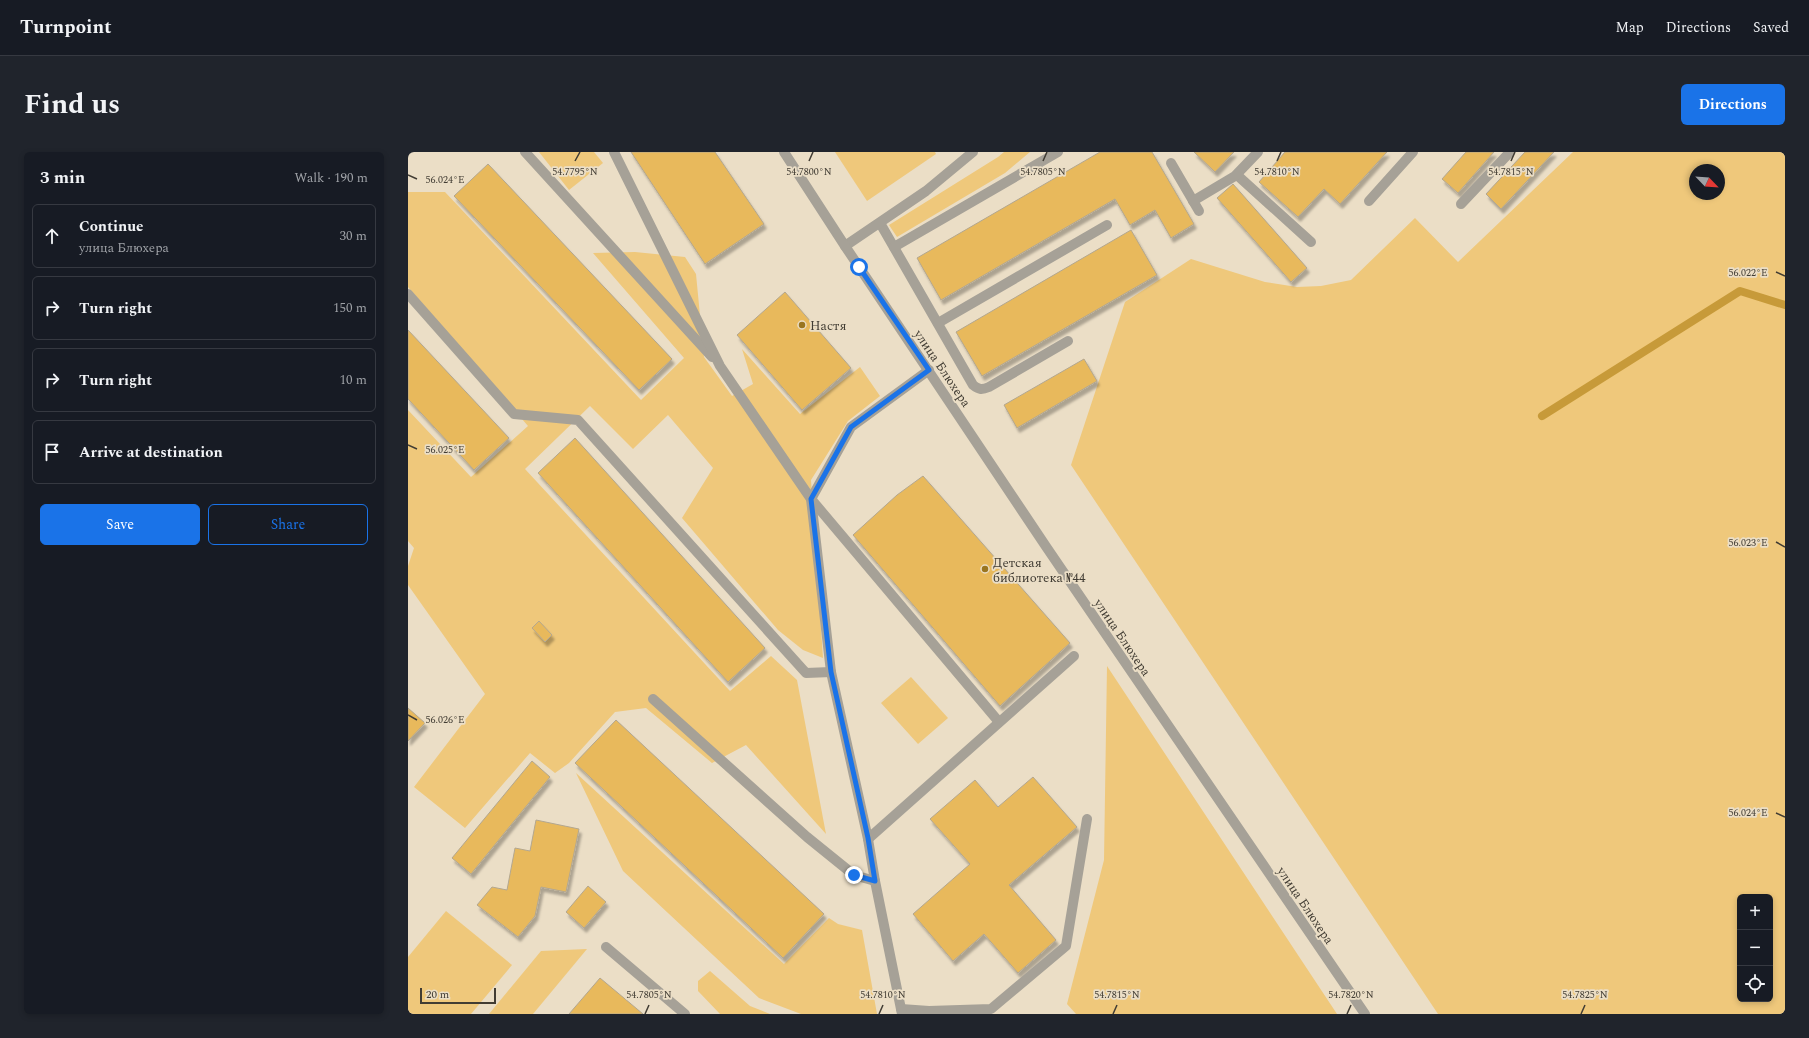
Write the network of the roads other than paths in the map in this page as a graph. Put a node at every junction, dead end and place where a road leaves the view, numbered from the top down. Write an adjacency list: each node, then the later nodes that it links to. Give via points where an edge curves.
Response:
1 (525, 152): 23 (street)
2 (614, 152): 23 (street)
3 (784, 152): 18 (street, улица Блюхера)
4 (973, 152): 15 (street, via 926,191)
5 (1058, 152): 19 (street)
6 (1258, 152): 10 (street)
7 (1413, 152): 12 (street)
8 (1510, 152): 13 (street)
9 (1171, 163): 11 (street)
10 (1237, 175): 11 (street); 17 (street)
11 (1193, 201): 14 (street)
12 (1369, 201)
13 (1461, 204)
14 (1199, 211)
15 (880, 223): 18 (street); 19 (street)
16 (1107, 225): 21 (street)
17 (1311, 242)
18 (845, 246): 24 (street, улица Блюхера)
19 (894, 248): 21 (street)
20 (408, 294): 27 (street, via 514,414 578,420 806,673)
21 (938, 323): 22 (street, via 973,385 982,390)
22 (1068, 341)
23 (720, 366): 25 (street)
24 (929, 370): 25 (street, via 851,427); 36 (street, улица Блюхера)
25 (811, 499): 27 (street); 29 (street)
26 (1074, 656): 29 (street)
27 (831, 672): 31 (street)
28 (653, 699): 32 (street, via 854,875)
29 (999, 722): 31 (street)
30 (1087, 819): 34 (street, via 1066,946 991,1009)
31 (868, 838): 32 (street)
32 (875, 881): 34 (street)
33 (606, 947): 35 (street)
34 (901, 1012)
35 (685, 1014)
36 (1365, 1014)

